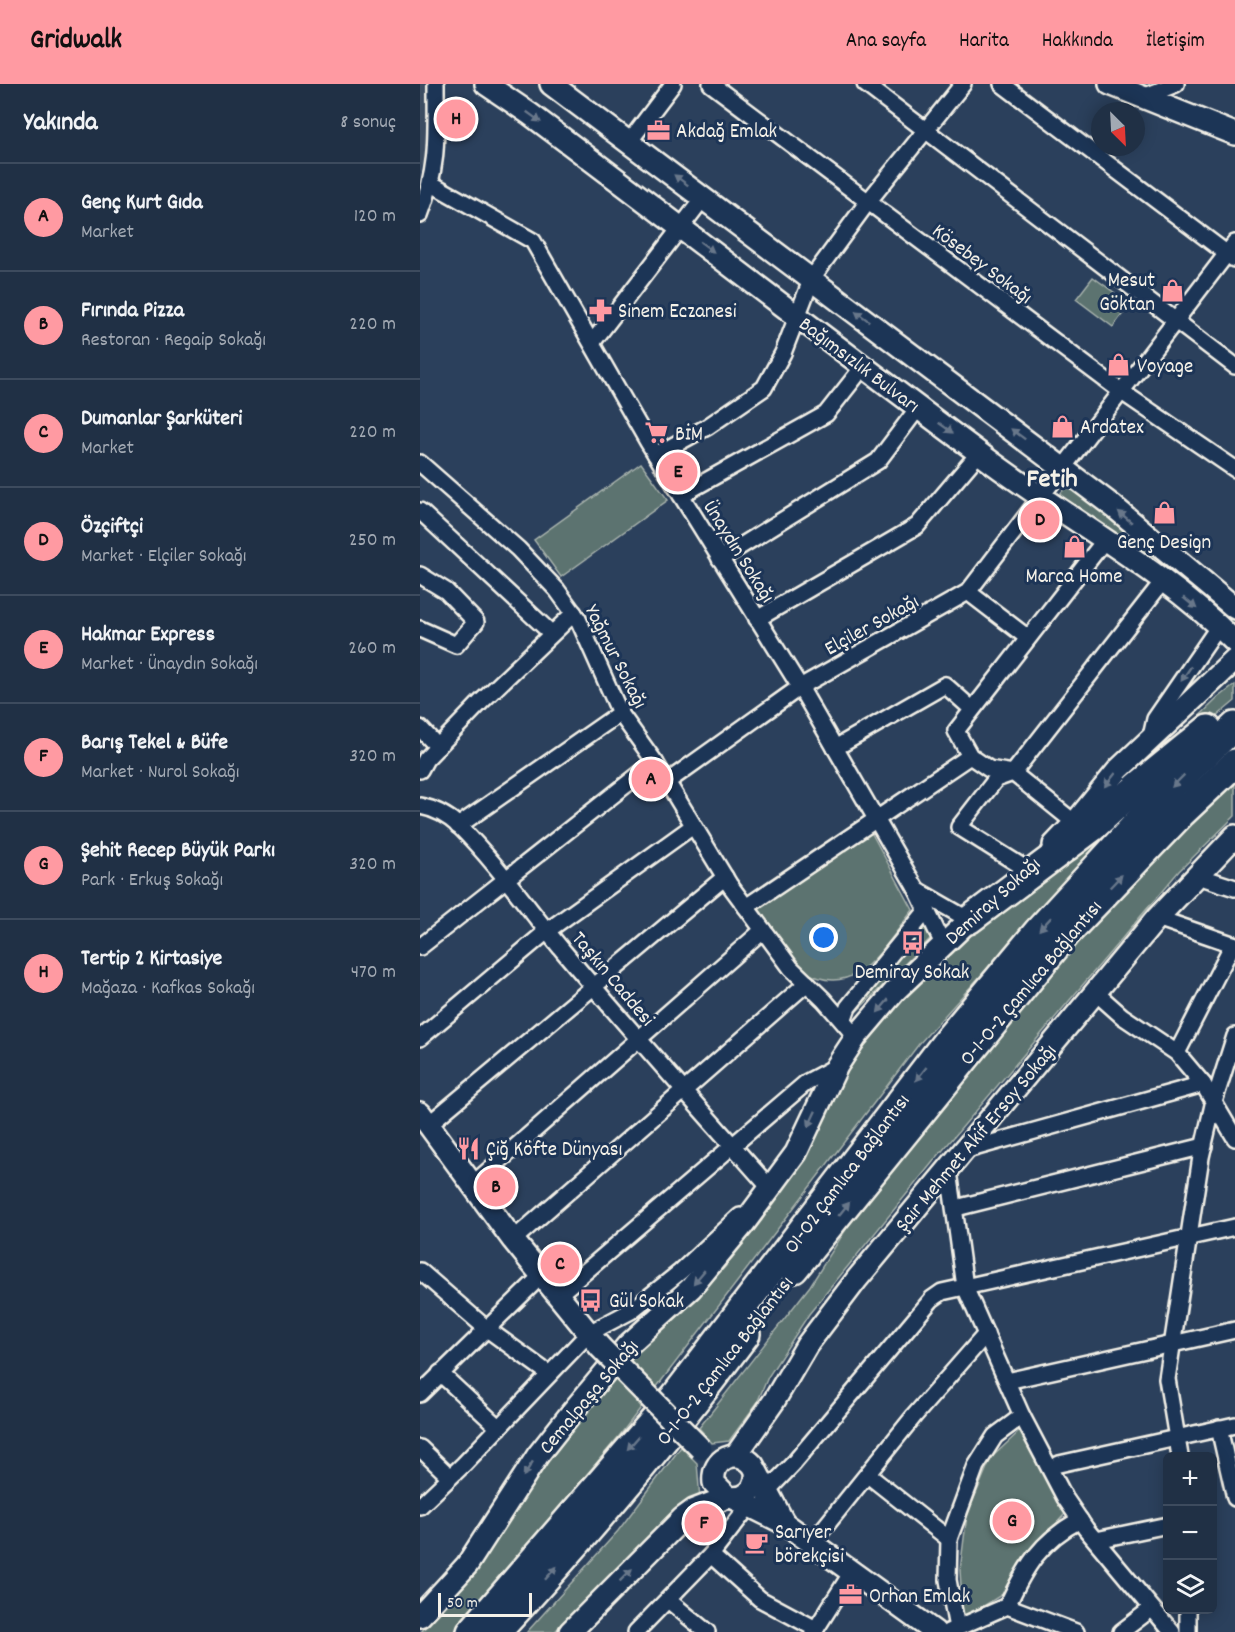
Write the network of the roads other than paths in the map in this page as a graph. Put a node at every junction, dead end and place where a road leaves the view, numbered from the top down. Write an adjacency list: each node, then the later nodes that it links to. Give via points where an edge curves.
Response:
1 (436, 84): 15 (street)
2 (486, 84): 19 (street, Bağımsızlık Bulvarı, one-way to 19)
3 (551, 84): 14 (street, Bağımsızlık Bulvarı)
4 (673, 84): 14 (street)
5 (711, 84): 17 (street, Kösebey Sokağı)
6 (865, 84): 12 (street)
7 (963, 84): 12 (street)
8 (1002, 84): 20 (street)
9 (1110, 84): 11 (street)
10 (1176, 84): 11 (street)
11 (1143, 97): 13 (street)
12 (927, 130): 17 (street); 23 (street)
13 (1235, 134)
14 (629, 142): 16 (street, Bağımsızlık Bulvarı, one-way to 14)
15 (432, 184): 18 (street); 24 (street, Ünaydın Sokağı, via 533,241)
16 (704, 198): 19 (street); 21 (street, Bağımsızlık Bulvarı)
17 (867, 203): 21 (street); 27 (street, Kösebey Sokağı)
18 (420, 215)
19 (681, 228): 22 (street, Bağımsızlık Bulvarı, one-way to 22); 24 (street)
20 (1232, 252): 23 (street, Elçiler Sokağı)
21 (812, 278): 22 (street); 32 (street, Bağımsızlık Bulvarı, one-way to 21)
22 (797, 317): 26 (street, Bağımsızlık Bulvarı); 30 (street, via 764,388 707,427)
23 (1176, 323): 25 (street); 27 (street, Elçiler Sokağı)
24 (592, 343): 30 (street, Ünaydın Sokağı)
25 (1235, 366)
26 (863, 367): 28 (street, Bağımsızlık Bulvarı); 34 (street, via 826,414)
27 (1122, 392): 32 (street, Elçiler Sokağı); 33 (street, Kösebey Sokağı)
28 (918, 408): 29 (street, Bağımsızlık Bulvarı, one-way to 29); 38 (street, via 878,461)
29 (979, 453): 35 (street, Bağımsızlık Bulvarı); 44 (street, via 917,526)
30 (656, 455): 34 (street, Ünaydın Sokağı)
31 (420, 463): 43 (street, Yağmur Sokağı, via 518,549)
32 (1064, 469): 35 (street, Elçiler Sokağı); 42 (street, Bağımsızlık Bulvarı, one-way to 32)
33 (1235, 469)
34 (681, 495): 38 (street, Ünaydın Sokağı)
35 (1039, 497): 37 (street, Bağımsızlık Bulvarı); 41 (street, Elçiler Sokağı)
36 (420, 511): 47 (street)
37 (1104, 541): 40 (street, Bağımsızlık Bulvarı); 48 (street)
38 (720, 559): 44 (street, Ünaydın Sokağı)
39 (420, 575): 46 (street, via 446,591 476,622 456,645)
40 (1163, 581): 45 (street, Bağımsızlık Bulvarı, one-way to 45); 64 (street)
41 (969, 592): 48 (street); 51 (street, Elçiler Sokağı)
42 (1235, 608)
43 (574, 614): 47 (street); 54 (street, Yağmur Sokağı)
44 (757, 619): 51 (street, Ünaydın Sokağı)
45 (1219, 626): 49 (street, Bağımsızlık Bulvarı); 57 (street, one-way to 57, via 1155,719)
46 (420, 629)
47 (550, 633): 58 (street)
48 (1028, 638): 53 (street)
49 (1235, 642)
50 (1235, 660): 57 (street, Demiray Sokağı)
51 (800, 687): 59 (street, Ünaydın Sokağı); 65 (street, Elçiler Sokağı)
52 (1235, 708): 81 (highway, via 1092,828)
53 (972, 709): 59 (street, via 945,685); 60 (street, via 956,731)
54 (620, 713): 61 (street, Yağmur Sokağı); 69 (street)
55 (1235, 726): 156 (highway, O1-O2 Çamlıca Bağlantısı, one-way to 156, via 1162,796 1038,931 942,1047 675,1396)
56 (420, 728): 58 (street)
57 (1150, 737): 68 (street, Demiray Sokağı, one-way to 68)
58 (438, 747): 63 (street)
59 (835, 748): 67 (street, Ünaydın Sokağı)
60 (970, 756): 64 (street, via 989,769); 67 (street)
61 (655, 762): 65 (street, Yağmur Sokağı); 75 (street)
62 (1235, 763): 157 (highway, O-1-O-2 Çamlıca Bağlantısı, one-way to 62, via 693,1405 794,1269 1067,933)
63 (420, 770)
64 (1013, 773): 68 (street); 72 (street, via 996,779 959,827)
65 (667, 782): 70 (street, Yağmur Sokağı)
66 (420, 806): 69 (street, Taşkın Caddesi, via 439,810)
67 (876, 821): 77 (street, Ünaydın Sokağı); 78 (street)
68 (1075, 823): 72 (street, Demiray Sokağı)
69 (458, 826): 75 (street, Taşkın Caddesi)
70 (693, 826): 74 (street, Yağmur Sokağı); 83 (street)
71 (1235, 836): 73 (street, Şair Mehmet Akif Ersoy Sokağı)
72 (1026, 869): 81 (street, Demiray Sokağı)
73 (1195, 875): 76 (street); 80 (street, Şair Mehmet Akif Ersoy Sokağı)
74 (724, 877): 78 (street, Yağmur Sokağı); 88 (street)
75 (507, 879): 83 (street, Taşkın Caddesi); 86 (street)
76 (1235, 888)
77 (917, 890): 79 (street, Ünaydın Sokağı); 81 (street, Ünaydın Sokağı)
78 (746, 907): 82 (street, Yağmur Sokağı)
79 (927, 910): 84 (street, Ünaydın Sokağı); 90 (street, via 848,1007)
80 (1157, 918): 85 (street); 89 (street, Şair Mehmet Akif Ersoy Sokağı)
81 (969, 920): 84 (street, Demiray Sokağı)
82 (763, 930): 87 (street, Yağmur Sokağı); 93 (street)
83 (547, 931): 88 (street, Taşkın Caddesi); 92 (street)
84 (943, 944): 90 (street, Demiray Sokağı, one-way to 90)
85 (1234, 944): 94 (street)
86 (420, 947)
87 (807, 983): 90 (street, Yağmur Sokağı); 97 (street)
88 (593, 987): 93 (street, Taşkın Caddesi); 99 (street)
89 (1095, 992): 94 (street, via 1122,1016); 103 (street, Şair Mehmet Akif Ersoy Sokağı)
90 (850, 1029): 95 (street, Demiray Sokağı)
91 (1235, 1036): 98 (street)
92 (420, 1038)
93 (637, 1039): 97 (street, Taşkın Caddesi); 105 (street)
94 (1177, 1053): 96 (street)
95 (837, 1066): 101 (street, via 807,1082); 106 (street, Cemalpaşa Sokağı, one-way to 106, via 796,1153)
96 (1203, 1084): 98 (street); 103 (street)
97 (683, 1090): 101 (street, Taşkın Caddesi); 110 (street)
98 (1213, 1105): 100 (street); 102 (street)
99 (424, 1118): 105 (street)
100 (1235, 1138)
101 (731, 1144): 106 (street, Taşkın Caddesi); 114 (street)
102 (1204, 1146): 107 (street); 109 (street)
103 (963, 1151): 104 (street, Şair Mehmet Akif Ersoy Sokağı)
104 (949, 1171): 107 (street); 132 (street, Şair Mehmet Akif Ersoy Sokağı, via 856,1279 807,1346)
105 (472, 1185): 110 (street)
106 (770, 1188): 118 (street, Cemalpaşa Sokağı, via 680,1272); 153 (street, Cemalpaşa Sokağı, one-way to 153, via 690,1288 627,1346 572,1412 538,1455 467,1565)
107 (956, 1208): 113 (street)
108 (1235, 1227): 109 (street)
109 (1187, 1239): 113 (street); 119 (street)
110 (513, 1240): 112 (street)
111 (420, 1271): 115 (street)
112 (542, 1275): 114 (street); 115 (street)
113 (965, 1287): 117 (street); 137 (street, via 942,1292 932,1299)
114 (558, 1295): 118 (street)
115 (487, 1329): 120 (street); 121 (street)
116 (1235, 1330): 119 (street)
117 (986, 1334): 122 (street); 134 (street)
118 (594, 1340): 121 (street, Cemalpaşa Sokağı); 130 (street, bridge)
119 (1172, 1344): 122 (street); 128 (street, via 1167,1379)
120 (440, 1373): 123 (street); 126 (street)
121 (548, 1373): 126 (street, Cemalpaşa Sokağı)
122 (1006, 1381): 124 (street)
123 (420, 1394)
124 (1022, 1416): 133 (street); 141 (street); 144 (street, via 995,1436 976,1466)
125 (1235, 1425): 127 (street)
126 (499, 1428): 136 (street, Cemalpaşa Sokağı)
127 (1219, 1428): 128 (street); 138 (street)
128 (1176, 1437): 131 (street); 133 (street)
129 (420, 1448): 136 (street)
130 (700, 1449): 132 (street); 135 (street)
131 (1179, 1452)
132 (744, 1462): 135 (street, via 718,1463); 137 (street); 139 (street, via 756,1484)
133 (1059, 1464): 141 (street)
134 (868, 1475): 144 (street); 146 (street)
135 (714, 1476): 139 (street, via 717,1489)
136 (450, 1478): 140 (street, Cemalpaşa Sokağı)
137 (767, 1491): 142 (street)
138 (1235, 1498)
139 (737, 1500): 142 (street); 147 (street); 158 (street, one-way to 139, via 683,1518 694,1510)
140 (420, 1506)
141 (1080, 1520): 145 (street); 150 (street, via 1059,1530 1027,1565)
142 (784, 1523): 146 (street)
143 (1163, 1526): 145 (street)
144 (949, 1539): 154 (street)
145 (1096, 1540): 151 (street)
146 (812, 1543): 148 (street)
147 (711, 1555): 149 (street); 155 (street, via 760,1599)
148 (852, 1572): 155 (street); 161 (street)
149 (668, 1600): 159 (street); 160 (street)
150 (1007, 1606): 154 (street); 162 (street)
151 (1151, 1609): 163 (street); 164 (street)
152 (1188, 1614): 165 (street)
153 (420, 1616)
154 (952, 1630)
155 (815, 1631)
156 (471, 1632)
157 (497, 1632)
158 (570, 1632)
159 (636, 1632)
160 (706, 1632)
161 (935, 1632)
162 (1076, 1632)
163 (1121, 1632)
164 (1172, 1632)
165 (1188, 1632)

